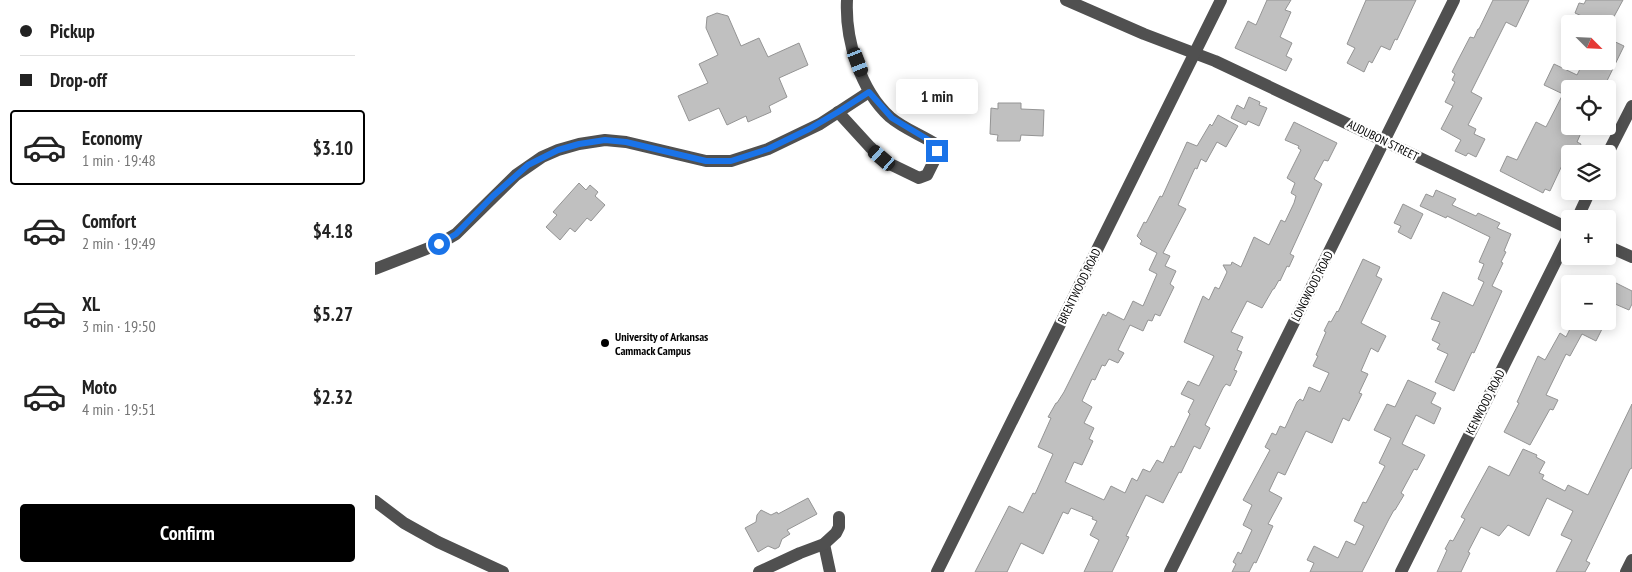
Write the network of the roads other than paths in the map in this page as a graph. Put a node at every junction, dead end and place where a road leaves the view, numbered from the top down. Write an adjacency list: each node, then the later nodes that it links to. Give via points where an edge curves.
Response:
1 (847, 0): 7 (street, via 847,30)
2 (1066, 0): 5 (street, AUDUBON STREET)
3 (1221, 0): 6 (street, BRENTWOOD ROAD)
4 (1454, 0): 10 (street, LONGWOOD ROAD)
5 (1088, 4): 6 (street, AUDUBON STREET)
6 (1195, 52): 10 (street, AUDUBON STREET); 24 (street, BRENTWOOD ROAD)
7 (869, 92): 9 (street); 9 (street, via 892,118 937,145 937,155 927,175 919,178 888,163)
8 (1632, 106): 11 (street)
9 (838, 112): 16 (street, via 768,149 731,161 706,161 605,140 558,150 516,175 456,234)
10 (1385, 141): 12 (street, AUDUBON STREET); 25 (street, LONGWOOD ROAD)
11 (1612, 145)
12 (1561, 227)
13 (1561, 249): 26 (street, KENWOOD ROAD)
14 (1616, 250): 15 (street)
15 (1632, 257)
16 (375, 269)
17 (375, 500): 21 (street, via 404,523)
18 (839, 517): 19 (street, via 836,533)
19 (824, 544): 22 (street); 23 (street)
20 (1632, 560): 27 (street)
21 (503, 572)
22 (759, 572)
23 (830, 572)
24 (937, 572)
25 (1169, 572)
26 (1401, 572)
27 (1626, 572)

